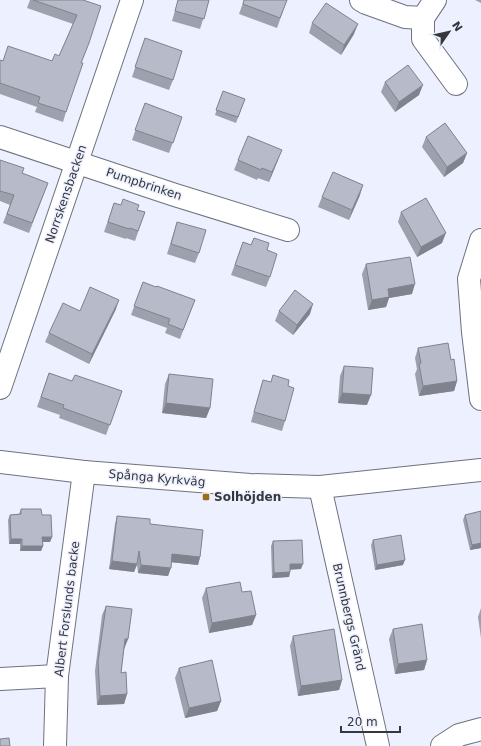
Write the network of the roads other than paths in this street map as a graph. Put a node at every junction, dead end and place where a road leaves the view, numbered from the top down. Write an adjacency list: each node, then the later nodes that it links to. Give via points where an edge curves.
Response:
1 (132, 0): 7 (street, Norrskensbacken)
2 (361, 0): 4 (street, via 405,17)
3 (435, 0): 4 (street)
4 (423, 18): 5 (street, via 424,39)
5 (456, 84)
6 (0, 137): 7 (street, Pumpbrinken)
7 (77, 163): 8 (street, Pumpbrinken); 10 (street, Norrskensbacken)
8 (288, 230)
9 (481, 240): 11 (street, via 469,280)
10 (0, 388)
11 (481, 399)
12 (0, 462): 14 (street, Spånga Kyrkväg)
13 (481, 470): 15 (street, Spånga Kyrkväg)
14 (84, 472): 15 (street, Spånga Kyrkväg, via 250,485); 16 (street, Albert Forslunds backe)
15 (320, 487): 20 (street, Brunnbergs Gränd)
16 (57, 676): 17 (street); 19 (street, Albert Forslunds backe)
17 (0, 679)
18 (481, 729): 21 (street, via 459,735)
19 (55, 746)
20 (378, 746)
21 (442, 746)

